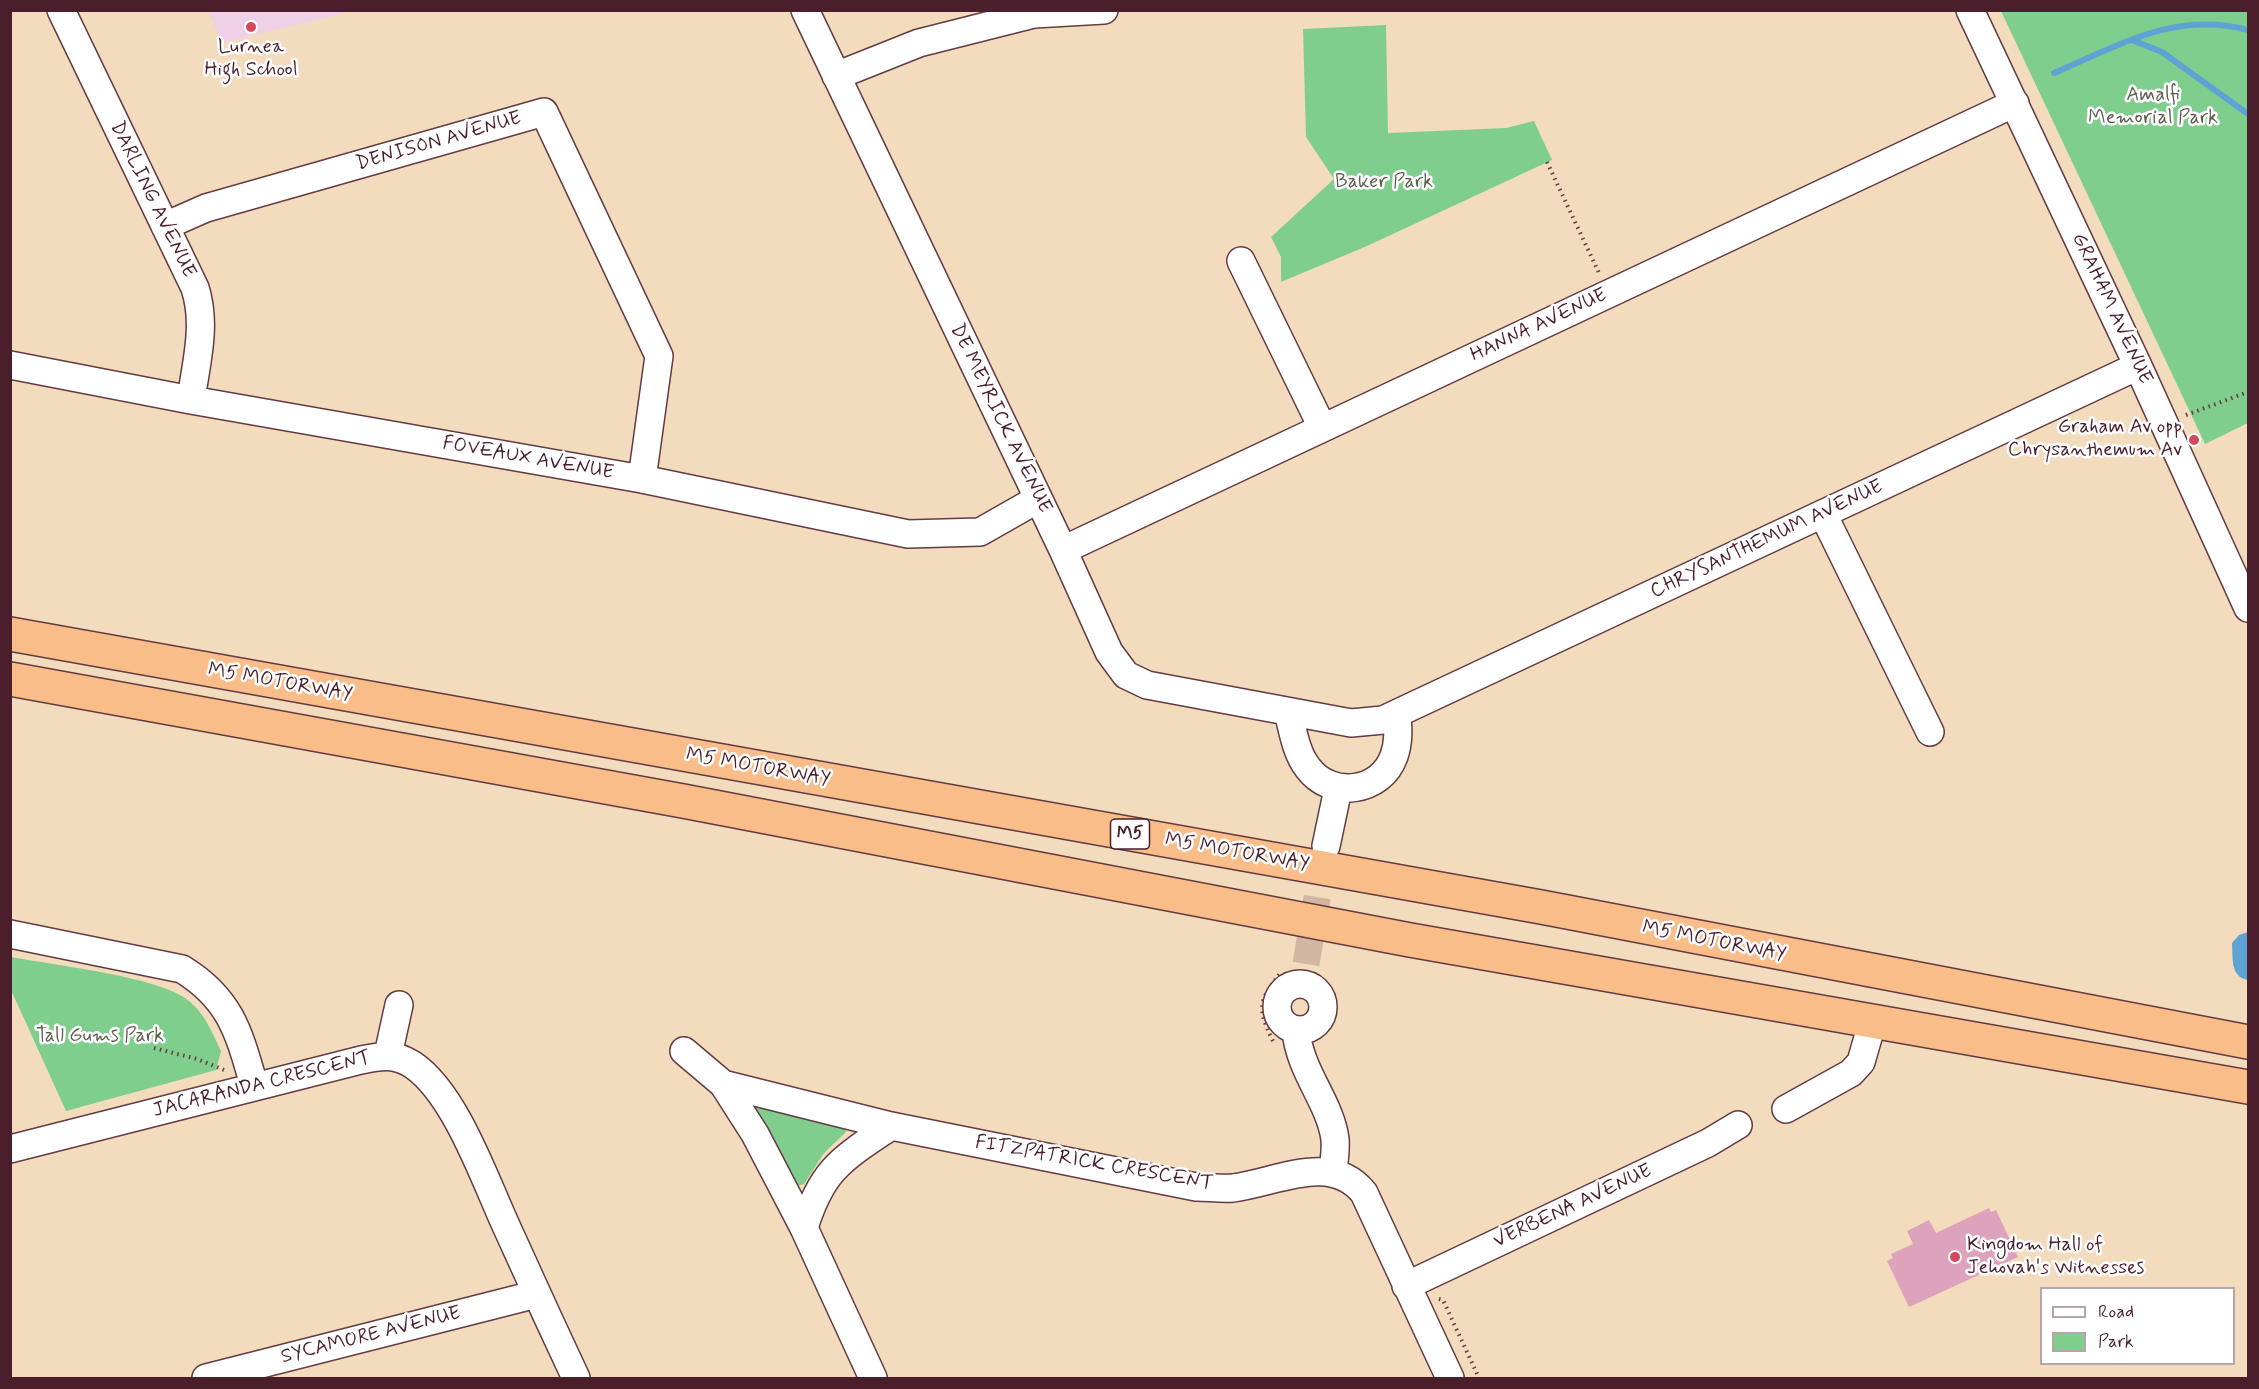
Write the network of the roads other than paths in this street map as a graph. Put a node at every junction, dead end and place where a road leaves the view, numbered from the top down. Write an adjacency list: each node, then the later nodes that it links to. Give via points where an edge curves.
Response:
1 (61, 10): 7 (street, DARLING AVENUE)
2 (805, 10): 5 (street, DE MEYRICK AVENUE)
3 (1104, 10): 5 (street, via 1034,14 919,44)
4 (1970, 10): 6 (street, GRAHAM AVENUE)
5 (836, 76): 14 (street, DE MEYRICK AVENUE)
6 (2015, 103): 10 (street, GRAHAM AVENUE); 12 (street, HANNA AVENUE)
7 (165, 226): 11 (street, DARLING AVENUE, via 201,307); 13 (street, DENISON AVENUE, via 206,208 543,112 659,357)
8 (1241, 261): 12 (street)
9 (10, 365): 11 (street, FOVEAUX AVENUE)
10 (2138, 366): 15 (street, CHRYSANTHEMUM AVENUE); 17 (street, GRAHAM AVENUE)
11 (191, 400): 13 (street, FOVEAUX AVENUE)
12 (1322, 428): 16 (street, HANNA AVENUE)
13 (642, 479): 14 (street, FOVEAUX AVENUE, via 908,534 980,532)
14 (1038, 499): 16 (street, DE MEYRICK AVENUE)
15 (1823, 514): 22 (street, CHRYSANTHEMUM AVENUE); 24 (street)
16 (1064, 550): 21 (street, DE MEYRICK AVENUE, via 1109,652 1126,675 1147,685)
17 (2242, 579): 18 (street, GRAHAM AVENUE)
18 (2248, 608)
19 (10, 634): 31 (highway, M5 MOTORWAY / M5, via 1541,908)
20 (10, 679): 30 (highway, via 683,801 1422,942)
21 (1288, 712): 23 (street, DE MEYRICK AVENUE); 25 (street, via 1307,767)
22 (1397, 715): 23 (street, CHRYSANTHEMUM AVENUE); 25 (street, via 1397,747 1389,766 1364,785)
23 (1351, 723)
24 (1930, 732)
25 (1338, 789): 26 (street)
26 (1326, 846)
27 (10, 934): 35 (street, via 182,969 205,983 225,1006 239,1032)
28 (1305, 974): 41 (street, via 1278,1000 1277,1008 1282,1022 1296,1031 1302,1062 1334,1132)
29 (399, 1005): 33 (street)
30 (1873, 1020): 36 (highway); 37 (street, via 1861,1062 1838,1081)
31 (2248, 1042)
32 (684, 1051): 34 (street, FITZPATRICK CRESCENT)
33 (388, 1055): 35 (street, JACARANDA CRESCENT); 44 (street, JACARANDA CRESCENT, via 412,1065 427,1077 466,1135)
34 (723, 1084): 39 (street, FITZPATRICK CRESCENT); 42 (street, FITZPATRICK CRESCENT, via 755,1134)
35 (254, 1085): 40 (street, JACARANDA CRESCENT)
36 (2248, 1087)
37 (1786, 1109)
38 (1738, 1125): 43 (street, VERBENA AVENUE, via 1708,1143)
39 (891, 1126): 41 (street, FITZPATRICK CRESCENT, via 1196,1186 1231,1188); 42 (street, via 837,1163 827,1176)
40 (10, 1149)
41 (1333, 1172): 43 (street, via 1351,1178 1364,1193)
42 (804, 1228): 47 (street, FITZPATRICK CRESCENT)
43 (1406, 1286): 48 (street)
44 (537, 1294): 45 (street, SYCAMORE AVENUE); 46 (street, JACARANDA CRESCENT)
45 (206, 1378)
46 (576, 1378)
47 (873, 1378)
48 (1450, 1378)

